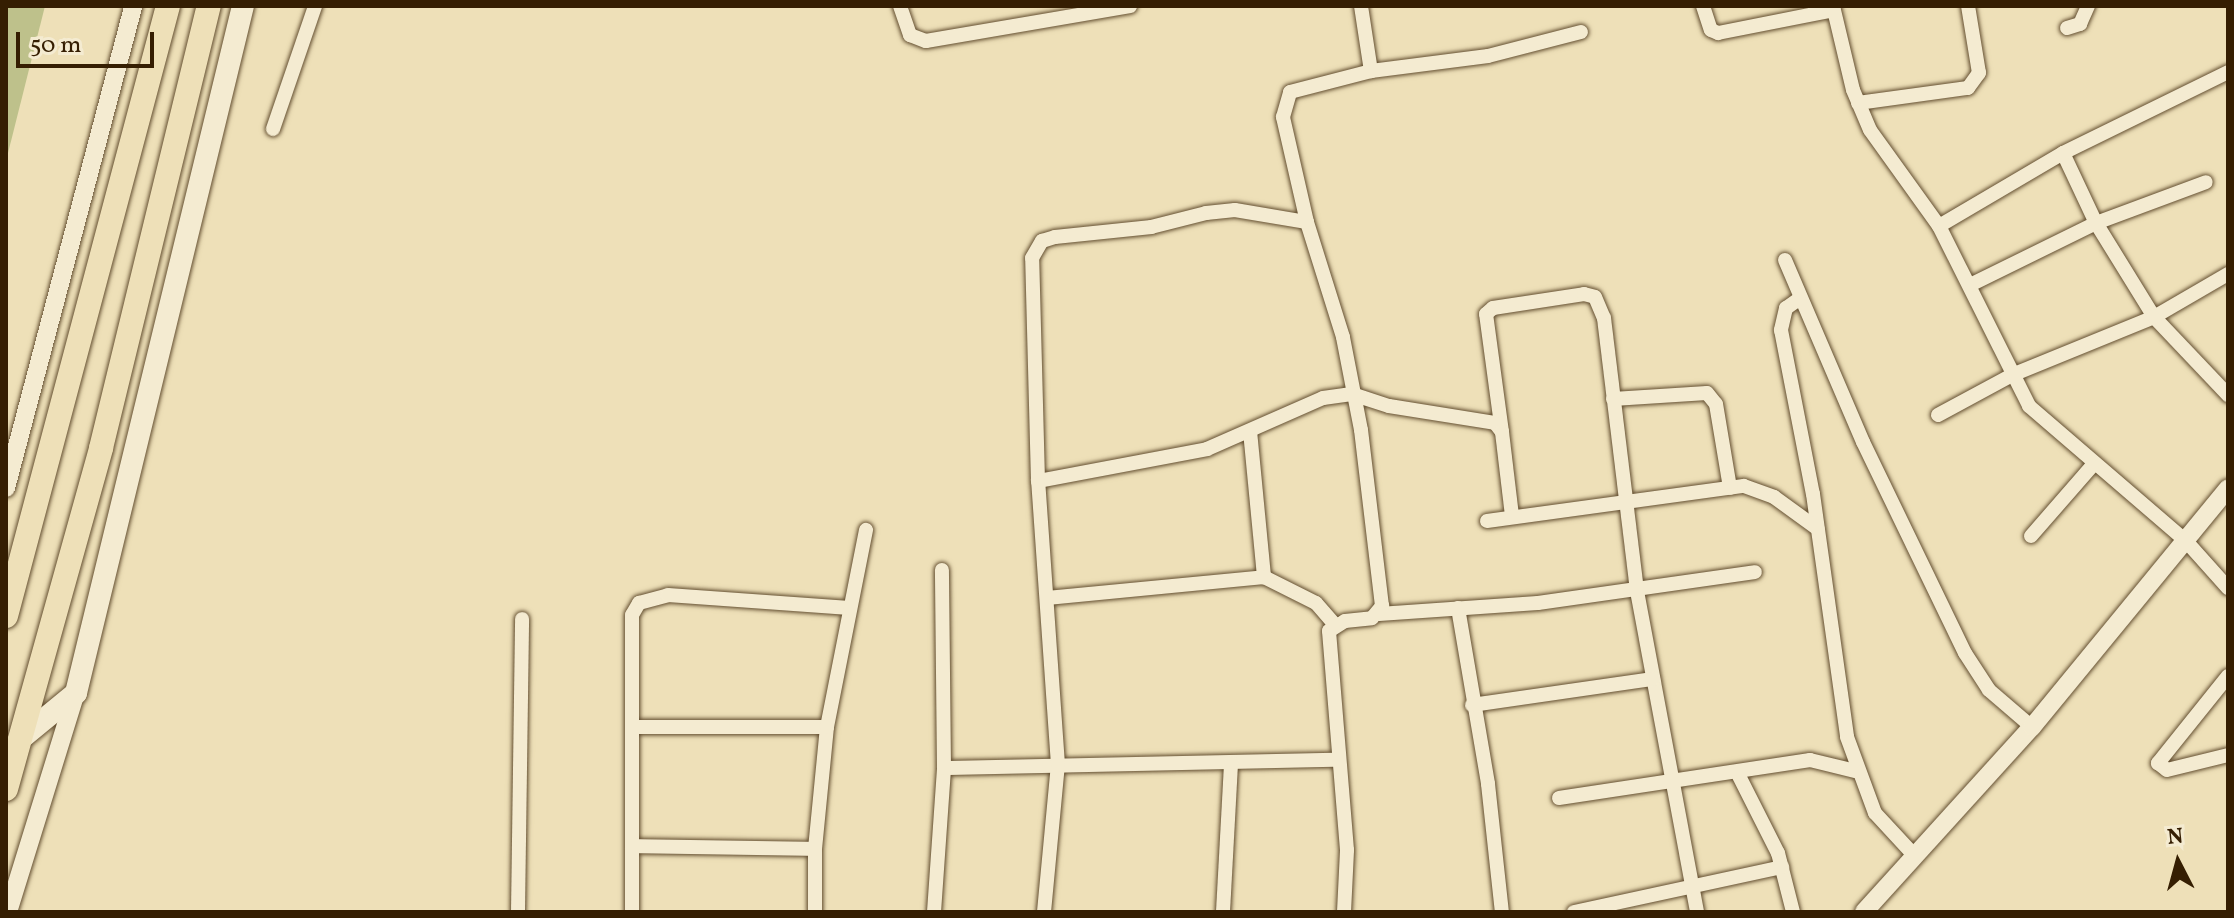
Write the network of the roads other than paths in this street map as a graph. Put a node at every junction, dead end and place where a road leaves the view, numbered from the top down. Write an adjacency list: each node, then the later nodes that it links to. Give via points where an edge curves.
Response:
1 (133, 6): 38 (street)
2 (209, 6): 67 (highway, via 101,448)
3 (243, 6): 62 (main road)
4 (315, 6): 18 (street)
5 (900, 6): 6 (street, via 910,35 926,41)
6 (1130, 6)
7 (1361, 6): 15 (street)
8 (1703, 6): 11 (street, via 1711,30 1718,33)
9 (1968, 6): 17 (street, via 1979,73 1968,88)
10 (2088, 6): 13 (street, via 2080,24)
11 (1834, 8): 17 (street)
12 (163, 12): 57 (highway)
13 (2067, 28)
14 (1581, 32): 15 (street, via 1488,56)
15 (1371, 71): 21 (street, via 1303,86 1290,92 1285,102 1287,141)
16 (2228, 72): 19 (street)
17 (1858, 103): 23 (street, via 1870,130)
18 (273, 129)
19 (2063, 153): 22 (street); 23 (street)
20 (2206, 182): 22 (street)
21 (1307, 222): 30 (street, via 1343,337); 37 (street, via 1235,210 1042,241 1029,274)
22 (2096, 223): 26 (street); 28 (street)
23 (1939, 226): 26 (street)
24 (1785, 260): 27 (street)
25 (2228, 274): 28 (street)
26 (1970, 285): 29 (street)
27 (1799, 299): 44 (street, via 1786,308 1781,330); 66 (street, via 1965,653 1989,690)
28 (2154, 317): 29 (street); 31 (street)
29 (2012, 375): 33 (street); 36 (street, via 2029,406)
30 (1352, 394): 34 (street, via 1323,398); 35 (street, via 1389,406 1485,418); 56 (street, via 1361,430)
31 (2228, 395)
32 (1613, 399): 35 (street, via 1604,318 1595,297 1584,294 1493,308 1485,323); 39 (street, via 1707,393 1716,404); 41 (street)
33 (1938, 415)
34 (1250, 431): 37 (street, via 1149,464); 50 (street)
35 (1502, 432): 42 (street)
36 (2092, 466): 46 (street); 47 (street)
37 (1038, 481): 53 (street)
38 (6, 488)
39 (1730, 488): 41 (street); 44 (street, via 1760,488)
40 (2228, 488): 47 (street)
41 (1628, 504): 42 (street); 52 (street)
42 (1512, 516): 43 (street)
43 (1487, 521)
44 (1818, 529): 73 (street)
45 (866, 530): 54 (street)
46 (2031, 536)
47 (2186, 541): 51 (street); 66 (street)
48 (942, 570): 72 (street)
49 (1755, 572): 52 (street)
50 (1264, 577): 53 (street); 59 (street, via 1316,603)
51 (2228, 588)
52 (1637, 591): 55 (street); 61 (street)
53 (1047, 598): 71 (street)
54 (850, 608): 64 (street, via 668,595 639,603 632,615); 65 (street)
55 (1458, 608): 56 (street); 63 (street)
56 (1379, 614): 59 (street)
57 (6, 616)
58 (522, 619): 84 (street)
59 (1335, 625): 69 (street, via 1328,640)
60 (2228, 676): 68 (street, via 2158,763 2167,770)
61 (1653, 679): 63 (street); 75 (street)
62 (76, 693): 67 (main road); 83 (street)
63 (1472, 705): 91 (street, via 1488,784)
64 (633, 727): 65 (street); 78 (street)
65 (827, 727): 79 (street)
66 (2032, 727): 80 (street)
67 (19, 740): 76 (highway)
68 (2228, 755)
69 (1339, 760): 70 (street); 90 (street, via 1347,850)
70 (1231, 763): 71 (street); 89 (street)
71 (1058, 765): 72 (street); 88 (street)
72 (944, 768): 87 (street)
73 (1855, 771): 74 (street, via 1810,760); 80 (street, via 1875,813)
74 (1737, 772): 75 (street); 81 (street)
75 (1673, 783): 77 (street); 82 (street)
76 (6, 789)
77 (1559, 798)
78 (632, 846): 79 (street); 85 (street)
79 (815, 849): 86 (street)
80 (1912, 853): 95 (street)
81 (1782, 867): 82 (street); 94 (street)
82 (1694, 888): 92 (street); 93 (street)
83 (8, 912)
84 (518, 912)
85 (632, 912)
86 (815, 912)
87 (934, 912)
88 (1044, 912)
89 (1223, 912)
90 (1344, 912)
91 (1502, 912)
92 (1574, 912)
93 (1697, 912)
94 (1793, 912)
95 (1864, 912)

